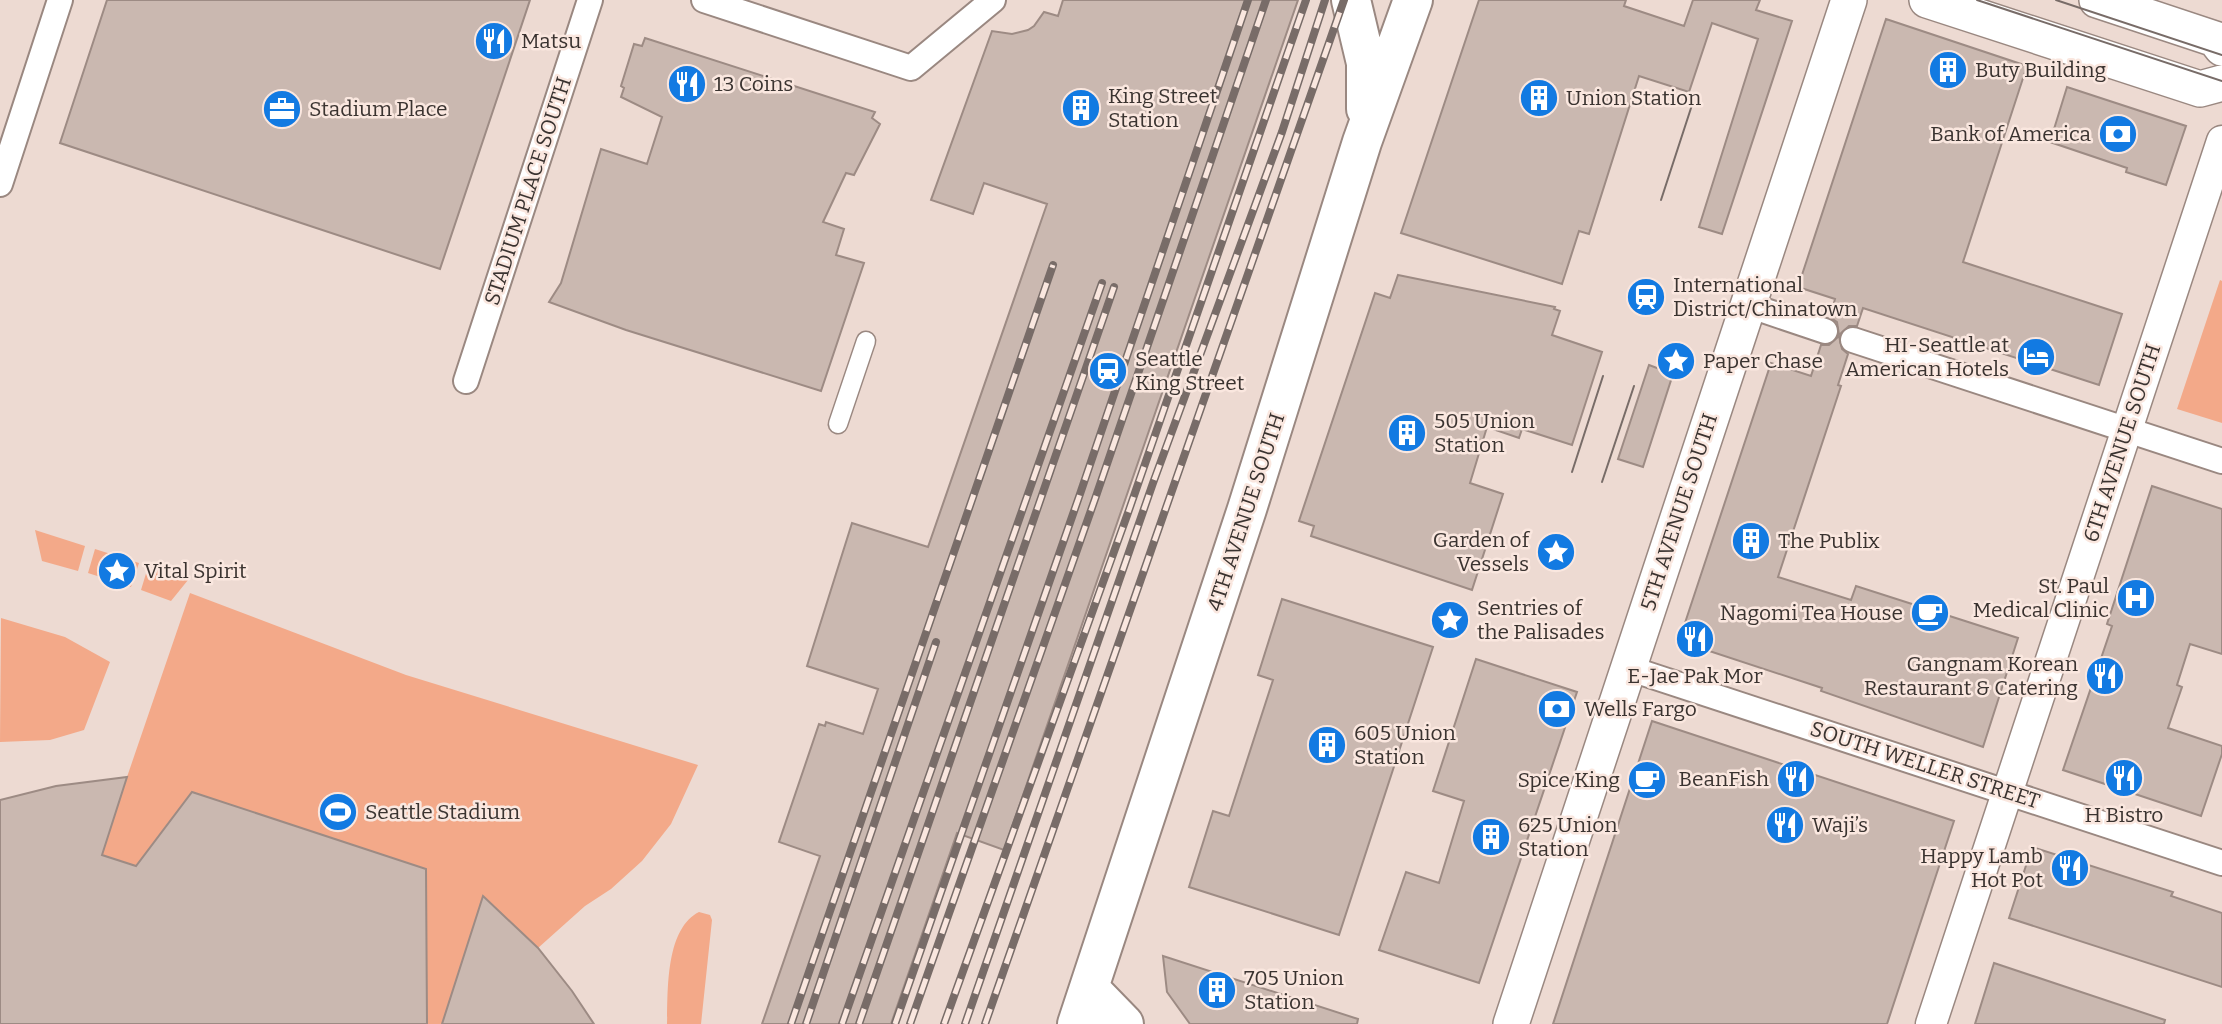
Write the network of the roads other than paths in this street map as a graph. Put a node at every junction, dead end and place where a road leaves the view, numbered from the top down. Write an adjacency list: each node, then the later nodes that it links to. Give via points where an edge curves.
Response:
1 (60, 0): 14 (street)
2 (590, 0): 19 (street, STADIUM PLACE SOUTH)
3 (704, 0): 4 (street, via 911,68)
4 (993, 0)
5 (1351, 0): 12 (main road, via 1366,63)
6 (1413, 0): 12 (main road, 4TH AVENUE SOUTH)
7 (1849, 0): 15 (main road, 5TH AVENUE SOUTH)
8 (1927, 0): 11 (main road, via 2200,89)
9 (2097, 0): 10 (main road, via 2215,39)
10 (2222, 48)
11 (2222, 83)
12 (1362, 142): 26 (main road, 4TH AVENUE SOUTH, via 1244,521)
13 (2222, 142): 21 (street, 6TH AVENUE SOUTH)
14 (0, 184)
15 (1748, 305): 16 (street); 23 (main road, 5TH AVENUE SOUTH)
16 (1825, 331)
17 (1853, 340): 21 (street)
18 (866, 341): 20 (street)
19 (466, 381)
20 (838, 424)
21 (2127, 430): 22 (street); 24 (street, 6TH AVENUE SOUTH)
22 (2222, 461)
23 (1628, 667): 24 (street, SOUTH WELLER STREET); 30 (main road, 5TH AVENUE SOUTH)
24 (2007, 793): 25 (street, SOUTH WELLER STREET); 31 (street, 6TH AVENUE SOUTH)
25 (2222, 863)
26 (1089, 988): 27 (main road, 4TH AVENUE SOUTH); 28 (main road); 29 (main road)
27 (1077, 1024)
28 (1106, 1024)
29 (1124, 1024)
30 (1511, 1024)
31 (1931, 1024)

